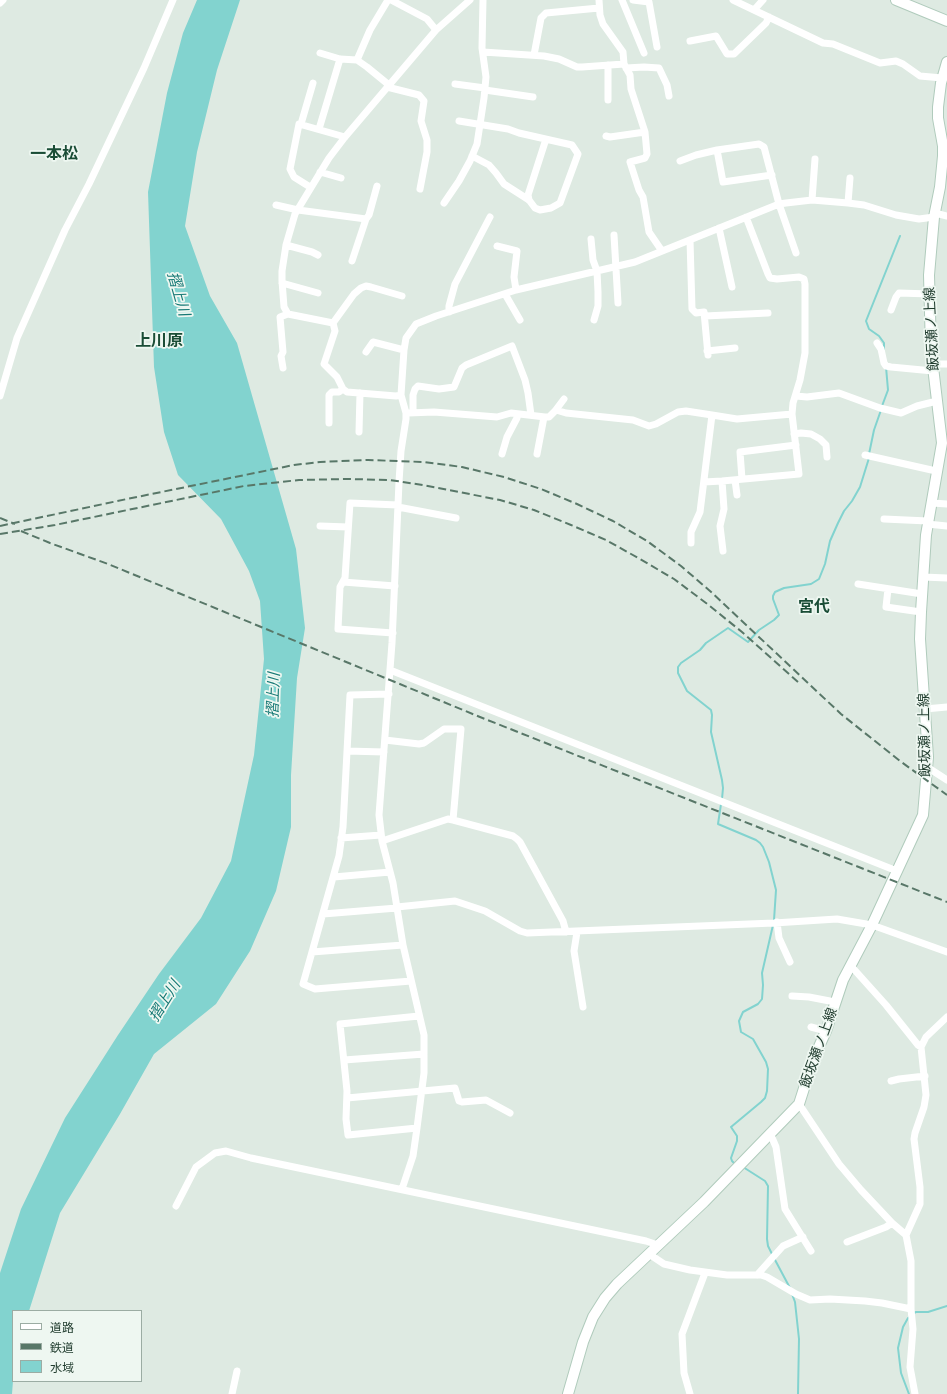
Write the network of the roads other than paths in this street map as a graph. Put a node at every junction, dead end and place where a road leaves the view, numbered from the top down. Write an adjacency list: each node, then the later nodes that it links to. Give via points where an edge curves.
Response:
1 (3, 0): 12 (street)
2 (173, 0): 107 (street, via 144,68 90,184 65,230 17,338)
3 (390, 0): 17 (street, via 427,19); 25 (street, via 370,30)
4 (470, 0): 17 (street)
5 (483, 0): 20 (street)
6 (599, 0): 13 (street)
7 (622, 0): 22 (street)
8 (633, 0): 19 (street, via 649,2)
9 (733, 0): 14 (street)
10 (763, 0): 14 (street)
11 (896, 0): 16 (main road)
12 (0, 3)
13 (599, 8): 23 (street, via 546,13 541,18); 28 (street, via 603,24 623,52)
14 (754, 10): 15 (street)
15 (769, 17): 18 (street, via 734,54 727,54 716,36); 29 (street, via 823,43 834,44 880,62 896,61 920,76)
16 (947, 21)
17 (436, 30): 32 (street)
18 (690, 41)
19 (657, 47)
20 (482, 52): 23 (street); 33 (street)
21 (320, 53): 24 (street)
22 (644, 53)
23 (534, 55): 27 (street, via 560,59 577,67)
24 (340, 59): 25 (street); 41 (street)
25 (357, 60): 32 (street)
26 (947, 62): 29 (main road, 飯坂瀬ノ上線)
27 (608, 65): 28 (street); 37 (street)
28 (625, 66): 35 (street, via 659,68); 42 (street, via 630,75 631,90)
29 (942, 78): 34 (main road, 飯坂瀬ノ上線)
30 (313, 83): 39 (street)
31 (455, 84): 33 (street)
32 (388, 86): 44 (street); 56 (street, via 419,95 424,101 421,121 427,140 427,152)
33 (485, 89): 36 (street); 40 (street)
34 (943, 95): 64 (main road, 飯坂瀬ノ上線, via 938,118 943,156)
35 (669, 96)
36 (533, 97)
37 (608, 100)
38 (459, 122): 40 (street)
39 (301, 124): 41 (street); 55 (street, via 290,170 294,177)
40 (480, 125): 45 (street); 47 (street, via 478,144)
41 (319, 129): 44 (street)
42 (645, 132): 43 (street); 75 (street, via 647,154 645,158 630,162 646,207 649,232)
43 (606, 136)
44 (345, 137): 50 (street)
45 (546, 139): 57 (street, via 528,195); 57 (street, via 572,145 578,154 560,203 540,210)
46 (717, 150): 49 (street); 51 (street, via 759,144 764,147); 51 (street, via 723,182)
47 (472, 156): 57 (street, via 489,166 504,184); 59 (street)
48 (815, 159): 58 (street)
49 (680, 161)
50 (320, 172): 52 (street); 55 (street)
51 (772, 175): 61 (street)
52 (341, 178)
53 (850, 178): 60 (street)
54 (377, 186): 68 (street)
55 (310, 188): 63 (street)
56 (420, 189)
57 (529, 200)
58 (812, 200): 60 (street); 61 (street)
59 (444, 203)
60 (848, 203): 64 (street, via 919,219)
61 (779, 204): 67 (street); 76 (street)
62 (276, 205): 63 (street)
63 (298, 210): 68 (street); 73 (street)
64 (935, 215): 65 (street); 86 (main road, 飯坂瀬ノ上線, via 929,275)
65 (947, 216)
66 (490, 217): 90 (street, via 455,284)
67 (746, 217): 69 (street); 108 (street, via 770,278 804,279 805,353)
68 (366, 219): 78 (street)
69 (719, 228): 72 (street); 82 (street)
70 (614, 235): 79 (street)
71 (591, 239): 80 (street)
72 (690, 240): 75 (street); 93 (street, via 692,309 704,312)
73 (286, 245): 77 (street); 81 (street)
74 (497, 246): 83 (street, via 516,251)
75 (662, 251): 79 (street)
76 (796, 253)
77 (318, 255)
78 (352, 261)
79 (616, 267): 80 (street); 88 (street)
80 (597, 271): 83 (street); 95 (street, via 598,306)
81 (282, 283): 84 (street); 92 (street, via 284,307)
82 (732, 287)
83 (516, 290): 85 (street)
84 (318, 293)
85 (505, 294): 90 (street); 94 (street)
86 (930, 294): 89 (street, via 900,293); 103 (main road, 飯坂瀬ノ上線)
87 (402, 296): 96 (street, via 366,286 354,294)
88 (618, 302)
89 (891, 310)
90 (449, 312): 99 (street, via 416,324 406,338)
91 (768, 313): 93 (street)
92 (288, 314): 96 (street); 102 (street, via 280,317)
93 (705, 316): 98 (street, via 707,353)
94 (520, 320)
95 (594, 320)
96 (333, 323): 104 (street, via 335,330 324,364 337,377)
97 (877, 343): 103 (street, via 886,366)
98 (735, 348)
99 (404, 350): 100 (street, via 373,342); 106 (street)
100 (366, 352)
101 (947, 364): 103 (street)
102 (283, 368)
103 (932, 368): 110 (main road, 飯坂瀬ノ上線)
104 (343, 389): 105 (street, via 347,392); 118 (street, via 329,395)
105 (360, 393): 106 (street); 119 (street)
106 (401, 395): 112 (street)
107 (0, 396)
108 (796, 396): 110 (street, via 839,393 901,413); 114 (street)
109 (564, 399): 111 (street)
110 (937, 401): 126 (main road, 飯坂瀬ノ上線, via 942,442)
111 (556, 410): 115 (street, via 633,420 649,426 678,412); 117 (street, via 549,417)
112 (409, 413): 113 (street, via 490,416); 116 (street, via 412,395 418,386 439,389 454,387 462,368 466,365 512,346 525,380); 133 (street, via 401,451)
113 (518, 414): 116 (street); 122 (street)
114 (792, 414): 115 (street, via 737,419); 120 (street)
115 (712, 415): 129 (street)
116 (530, 416): 117 (street)
117 (544, 417): 123 (street)
118 (329, 423)
119 (359, 432)
120 (794, 434): 121 (street); 125 (street, via 811,434 820,439 826,445)
121 (796, 445): 127 (street, via 740,452); 127 (street, via 799,474)
122 (502, 454)
123 (536, 454)
124 (865, 456): 126 (street)
125 (827, 457)
126 (936, 471): 131 (main road, 飯坂瀬ノ上線)
127 (738, 480): 128 (street); 130 (street)
128 (722, 481): 129 (street); 141 (street, via 724,509 720,526)
129 (704, 482): 140 (street, via 699,516 691,532)
130 (736, 495)
131 (932, 503): 132 (street); 136 (main road, 飯坂瀬ノ上線)
132 (947, 504)
133 (398, 506): 134 (street); 139 (street, via 350,504); 146 (street)
134 (456, 518)
135 (884, 519): 136 (street)
136 (928, 522): 138 (street); 142 (main road, 飯坂瀬ノ上線)
137 (320, 526): 139 (street)
138 (947, 526)
139 (348, 527): 144 (street)
140 (691, 543)
141 (724, 551)
142 (923, 577): 143 (street); 148 (main road, 飯坂瀬ノ上線)
143 (947, 578)
144 (343, 582): 146 (street); 150 (street, via 340,587 338,629)
145 (858, 584): 147 (street)
146 (395, 586): 150 (street)
147 (888, 589): 148 (street); 149 (street, via 886,607)
148 (922, 594): 149 (main road, 飯坂瀬ノ上線)
149 (921, 612): 154 (main road, 飯坂瀬ノ上線, via 920,639)
150 (392, 633): 151 (street)
151 (390, 670): 152 (street); 163 (street)
152 (389, 694): 155 (street); 156 (street, via 350,695)
153 (947, 707): 154 (street)
154 (925, 709): 158 (main road, 飯坂瀬ノ上線)
155 (385, 740): 157 (street); 160 (street, via 419,744 444,729 461,729)
156 (347, 751): 157 (street); 161 (street)
157 (384, 752): 162 (street, via 379,815)
158 (927, 767): 159 (street); 163 (main road, 飯坂瀬ノ上線, via 923,815)
159 (947, 780)
160 (453, 820): 162 (street, via 448,819); 170 (street, via 517,839 563,921)
161 (341, 838): 162 (street); 165 (street, via 340,856)
162 (382, 838): 164 (street)
163 (897, 871): 169 (main road, 飯坂瀬ノ上線)
164 (390, 872): 165 (street); 166 (street)
165 (334, 877): 167 (street)
166 (397, 907): 167 (street); 170 (street, via 455,901 486,911 527,933); 172 (street)
167 (323, 914): 173 (street)
168 (777, 922): 169 (street, via 837,919); 171 (street); 175 (street, via 779,938)
169 (872, 925): 174 (street); 176 (main road, 飯坂瀬ノ上線)
170 (566, 932): 171 (street)
171 (577, 932): 180 (street, via 574,951)
172 (402, 945): 173 (street); 177 (street)
173 (312, 952): 177 (street, via 303,984 315,989)
174 (947, 952)
175 (790, 962)
176 (851, 966): 179 (main road, 飯坂瀬ノ上線); 185 (street)
177 (411, 981): 181 (street)
178 (792, 996): 179 (street)
179 (835, 1002): 184 (main road, 飯坂瀬ノ上線)
180 (583, 1008)
181 (419, 1016): 186 (street, via 424,1035); 187 (street, via 340,1024)
182 (947, 1016): 185 (street, via 926,1037)
183 (811, 1027): 184 (street)
184 (826, 1031): 192 (main road, 飯坂瀬ノ上線, via 813,1060)
185 (921, 1047): 188 (street)
186 (424, 1054): 187 (street); 190 (street)
187 (344, 1060): 191 (street)
188 (925, 1076): 189 (street); 199 (street, via 924,1107 914,1139 920,1204)
189 (891, 1081)
190 (422, 1091): 191 (street); 193 (street, via 455,1088 459,1101 486,1100); 194 (street)
191 (347, 1098): 194 (street, via 348,1135)
192 (799, 1104): 195 (main road, 飯坂瀬ノ上線); 198 (street, via 839,1164)
193 (510, 1113)
194 (417, 1128): 196 (street, via 413,1156)
195 (770, 1133): 200 (street, via 776,1147 785,1209); 202 (main road, 飯坂瀬ノ上線, via 704,1202)
196 (402, 1189): 197 (street, via 226,1151 208,1158 196,1167); 202 (street)
197 (176, 1206)
198 (892, 1223): 199 (street); 201 (street)
199 (906, 1235): 207 (street, via 911,1261)
200 (803, 1237): 203 (street); 206 (street, via 783,1246)
201 (846, 1242)
202 (658, 1245): 204 (main road, 飯坂瀬ノ上線)
203 (811, 1251)
204 (649, 1254): 205 (street, via 664,1264); 210 (main road, 飯坂瀬ノ上線, via 617,1284 593,1317)
205 (705, 1273): 206 (street); 211 (street, via 682,1334 684,1373)
206 (757, 1275): 207 (street, via 767,1276 810,1300 882,1303)
207 (912, 1314): 212 (street, via 910,1367)
208 (237, 1371): 209 (street)
209 (232, 1394)
210 (568, 1394)
211 (690, 1394)
212 (915, 1394)

